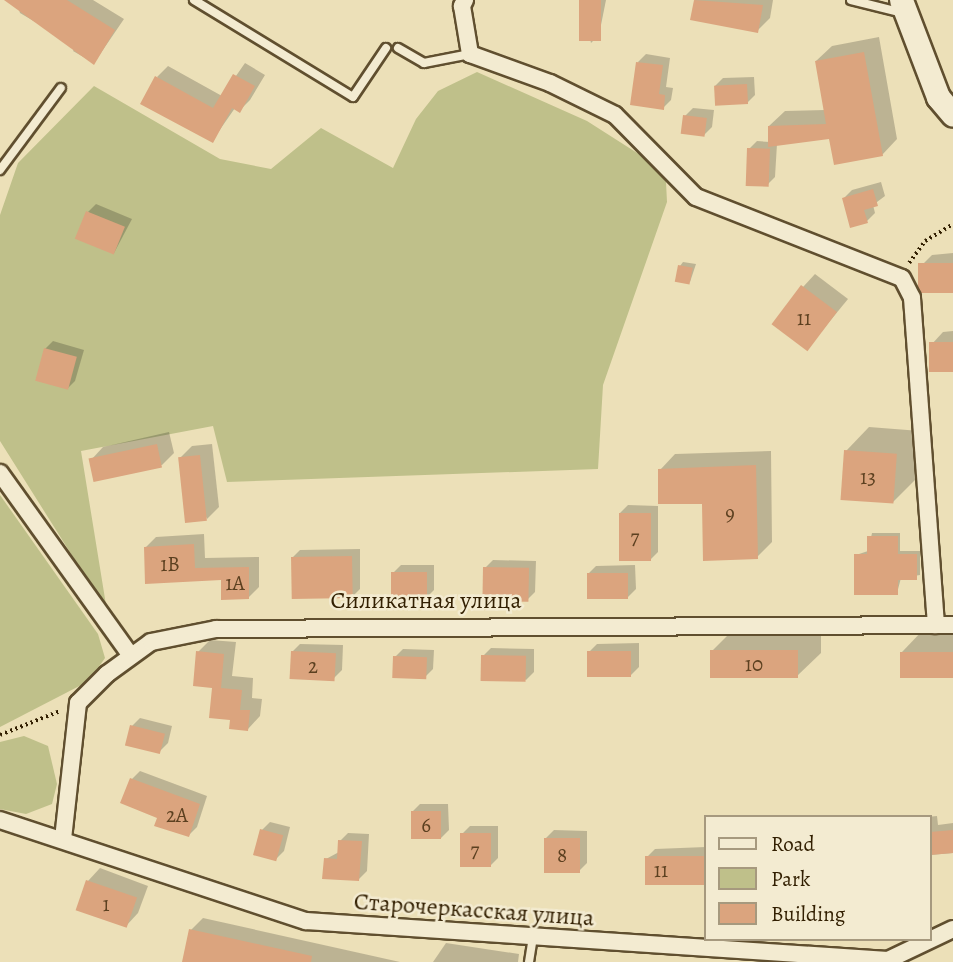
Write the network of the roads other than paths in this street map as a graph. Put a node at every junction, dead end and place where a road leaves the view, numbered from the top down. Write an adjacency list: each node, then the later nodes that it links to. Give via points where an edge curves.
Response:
1 (194, 0): 5 (lane, via 353,97)
2 (465, 0): 7 (street, via 462,6)
3 (851, 0): 4 (lane)
4 (902, 6): 9 (street, via 938,97)
5 (386, 48)
6 (398, 48): 7 (lane, via 424,63)
7 (470, 54): 12 (street, via 550,83 615,115 696,197 902,278 912,298)
8 (61, 88): 10 (lane)
9 (953, 115)
10 (0, 170)
11 (0, 473): 14 (street)
12 (936, 625): 13 (street, Силикатная улица); 14 (street, Силикатная улица, via 216,629 151,642)
13 (953, 625)
14 (131, 656): 16 (street, Силикатная улица, via 78,703)
15 (0, 820): 16 (street, Старочеркасская улица)
16 (63, 839): 18 (street, Старочеркасская улица, via 306,921)
17 (953, 929): 19 (street, Старочеркасская улица)
18 (533, 936): 20 (street, Старочеркасская улица, via 887,960); 21 (lane)
19 (932, 939)
20 (927, 941)
21 (529, 962)

